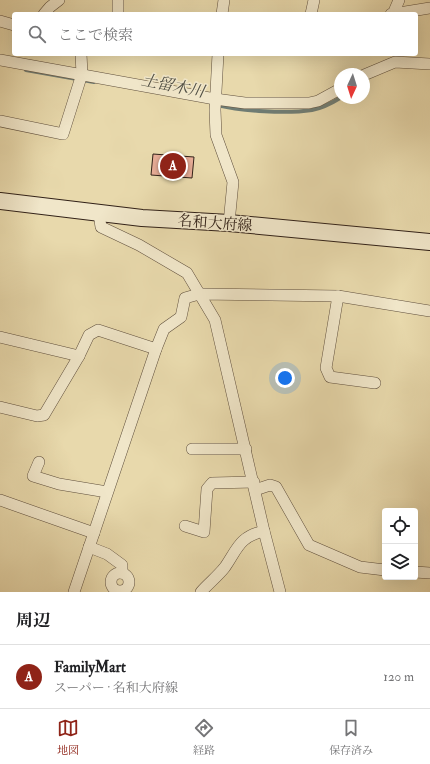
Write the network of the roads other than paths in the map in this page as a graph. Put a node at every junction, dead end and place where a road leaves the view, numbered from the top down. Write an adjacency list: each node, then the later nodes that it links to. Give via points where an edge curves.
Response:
1 (59, 0): 7 (street)
2 (118, 0): 8 (street)
3 (224, 0): 9 (street)
4 (314, 0): 10 (street)
5 (399, 0): 11 (street)
6 (430, 8): 12 (street)
7 (46, 12)
8 (118, 12)
9 (222, 12)
10 (311, 12)
11 (393, 12)
12 (405, 12)
13 (0, 21): 14 (street)
14 (12, 24)
15 (81, 56): 20 (street)
16 (218, 56): 22 (street)
17 (0, 60): 20 (street)
18 (430, 64): 19 (street, via 395,62)
19 (370, 73)
20 (80, 79): 22 (street); 23 (street, via 62,134)
21 (334, 92): 22 (street, via 309,103)
22 (215, 104): 26 (street, via 216,135 233,182)
23 (0, 121)
24 (0, 201): 25 (main road, 名和大府線)
25 (99, 214): 26 (main road, 名和大府線); 28 (street, via 101,227 187,273)
26 (229, 223): 27 (main road, 名和大府線)
27 (430, 242)
28 (199, 294): 29 (street); 32 (street, via 185,298 181,316 164,329); 37 (street, via 215,320)
29 (338, 296): 30 (street); 34 (street, via 326,368 328,373 330,377)
30 (430, 311)
31 (0, 337): 33 (street)
32 (156, 349): 33 (street, via 98,330 89,335); 40 (street)
33 (79, 356): 35 (street, via 44,415 37,416)
34 (375, 383)
35 (0, 407)
36 (192, 449): 37 (street)
37 (246, 449): 39 (street)
38 (39, 462): 40 (street, via 34,476 59,484)
39 (254, 486): 42 (street, via 212,483 206,489 204,532); 43 (street); 46 (street, via 276,487 309,545 360,567)
40 (107, 492): 44 (street)
41 (0, 500): 44 (street)
42 (185, 526)
43 (264, 530): 51 (street, via 251,534 241,541 224,568); 52 (street)
44 (94, 533): 45 (street)
45 (89, 547): 48 (street, via 117,560 122,565); 50 (street)
46 (382, 570)
47 (418, 572): 49 (street)
48 (122, 573)
49 (430, 573)
50 (74, 592)
51 (200, 592)
52 (280, 592)

